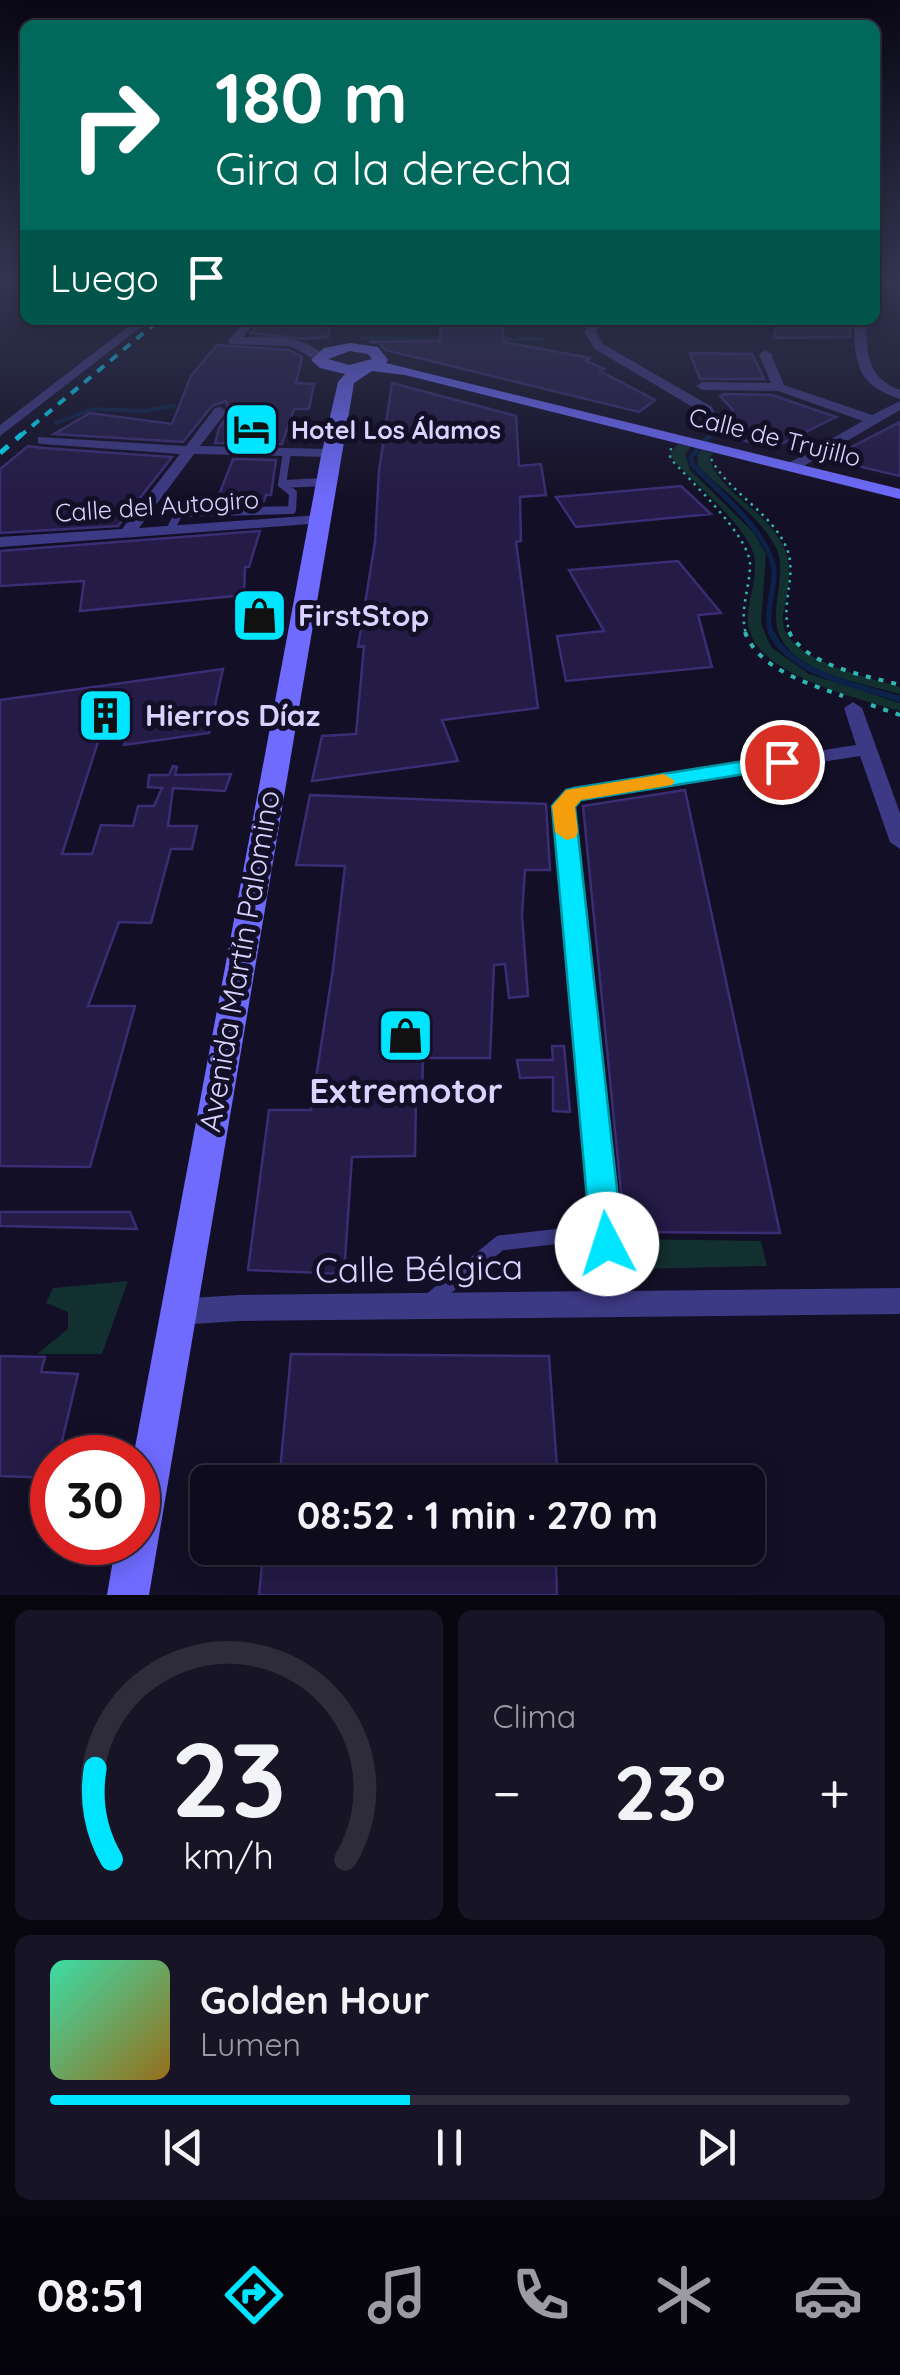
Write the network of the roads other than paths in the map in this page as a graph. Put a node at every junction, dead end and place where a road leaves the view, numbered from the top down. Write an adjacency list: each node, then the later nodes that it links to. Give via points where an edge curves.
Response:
1 (101, 353): 15 (street)
2 (331, 353): 7 (main road, via 322,364)
3 (377, 353): 7 (main road)
4 (612, 353): 14 (street, via 707,410)
5 (861, 353): 10 (street, via 867,376)
6 (765, 354): 9 (street)
7 (359, 369): 19 (main road, Avenida Martín Palomino); 20 (main road, Calle de Trujillo, via 405,370)
8 (702, 386): 9 (street)
9 (780, 387): 13 (street)
10 (900, 395)
11 (900, 404): 13 (street)
12 (220, 411): 17 (street)
13 (874, 420): 20 (street)
14 (713, 425)
15 (0, 432)
16 (44, 440): 17 (street)
17 (189, 450): 18 (street); 28 (street)
18 (287, 452): 19 (street); 22 (lane)
19 (331, 453): 21 (main road, Avenida Martín Palomino)
20 (792, 468): 23 (main road, Calle de Trujillo)
21 (325, 482): 22 (lane); 25 (main road, Avenida Martín Palomino)
22 (282, 484): 25 (lane, via 293,493)
23 (900, 494)
24 (217, 512): 25 (lane); 26 (lane); 27 (lane, via 178,513)
25 (300, 518): 26 (street, Calle del Autogiro); 37 (main road, Avenida Martín Palomino)
26 (202, 528): 27 (street, Calle del Autogiro)
27 (170, 530): 28 (street, Calle del Autogiro)
28 (127, 533): 29 (street, Calle del Autogiro)
29 (0, 542)
30 (854, 702): 31 (street)
31 (867, 749): 32 (street); 33 (street, via 574,794 564,806)
32 (900, 842)
33 (606, 1231): 35 (street); 36 (lane, via 500,1243)
34 (900, 1302): 35 (street, Calle Bélgica)
35 (613, 1304): 36 (street, Calle Bélgica)
36 (424, 1306): 37 (street, Calle Bélgica)
37 (178, 1312): 38 (main road, Avenida Martín Palomino)
38 (156, 1435)
39 (133, 1565): 40 (main road, Avenida Martín Palomino)
40 (128, 1595)

